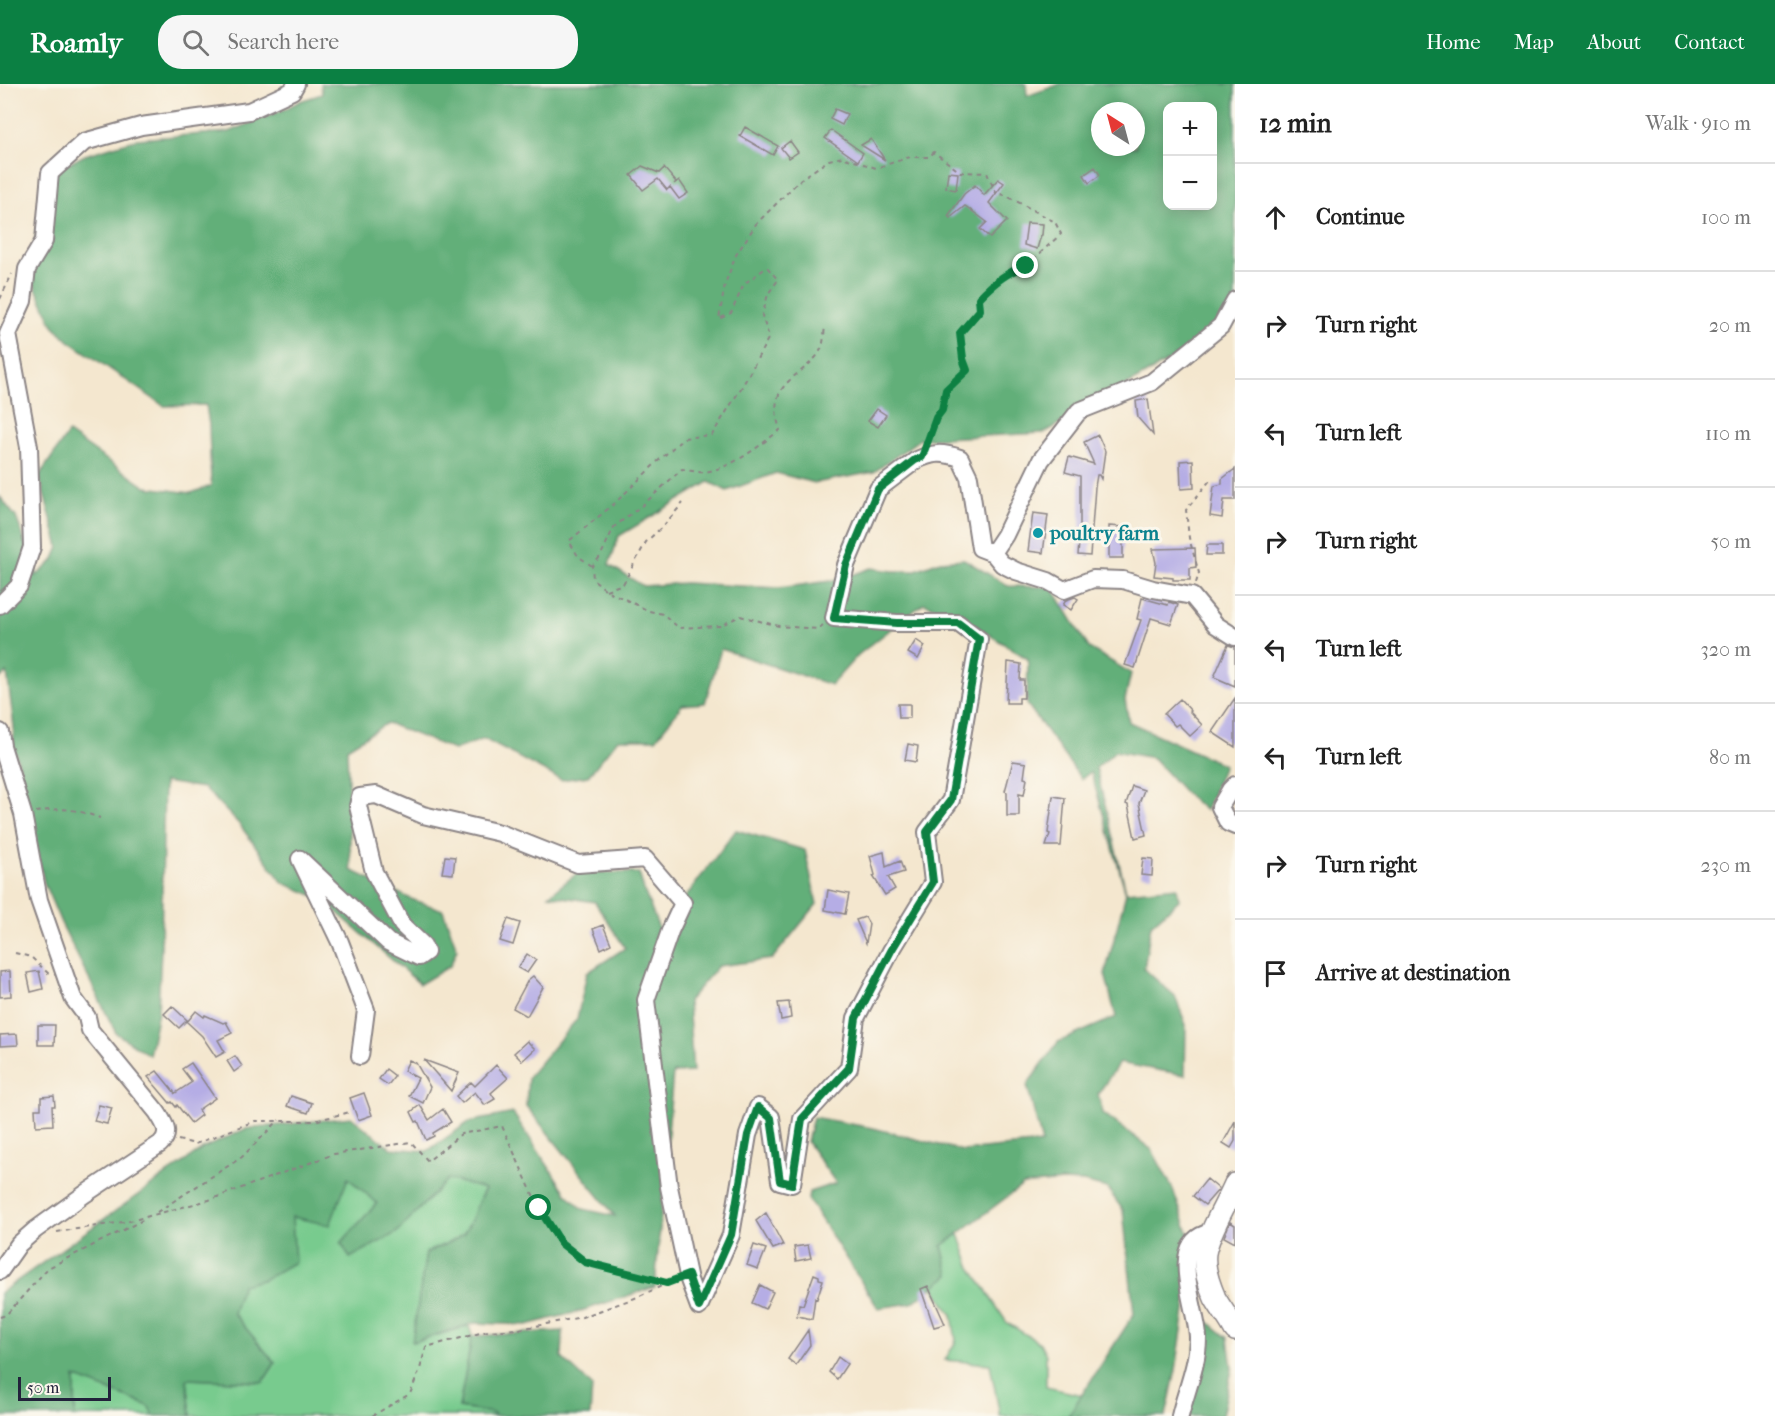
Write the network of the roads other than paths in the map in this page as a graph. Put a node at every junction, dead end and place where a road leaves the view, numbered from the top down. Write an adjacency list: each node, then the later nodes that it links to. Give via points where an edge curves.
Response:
1 (296, 84): 4 (street, via 292,91 249,111 141,126 84,142 50,173 44,241 27,268 23,301 8,334 29,447 32,548 19,586)
2 (1235, 300): 3 (street, via 1221,326 1152,382 1079,411 1041,460)
3 (993, 554): 5 (street, via 1002,564 1064,590 1094,579 1123,580 1192,596 1216,625); 9 (street, via 980,548 969,477 960,458 944,453 915,460 878,489 846,565 834,618 958,623 979,639 951,800 927,832 933,882 856,1018 849,1068 802,1119 792,1184 780,1181 771,1118 758,1107 748,1135 731,1235 699,1307 669,1187 646,1000 682,903 645,859 578,864 500,833 423,815 376,795 360,797 358,806 374,872 402,925 426,952 419,957 388,942 300,859 340,942 366,1010)
4 (0, 605)
5 (1235, 637)
6 (0, 732): 12 (street, via 24,814 39,900 73,998 87,1017 90,1030 157,1112 166,1129 166,1138 160,1144 27,1237)
7 (1235, 785): 8 (street, via 1220,807 1228,823)
8 (1235, 826)
9 (360, 1056)
10 (1235, 1184): 11 (main road)
11 (1211, 1236): 13 (main road, via 1205,1269 1217,1301); 14 (street, via 1205,1234 1195,1239 1188,1256 1188,1290 1198,1340)
12 (0, 1270)
13 (1235, 1330)
14 (1180, 1416)

